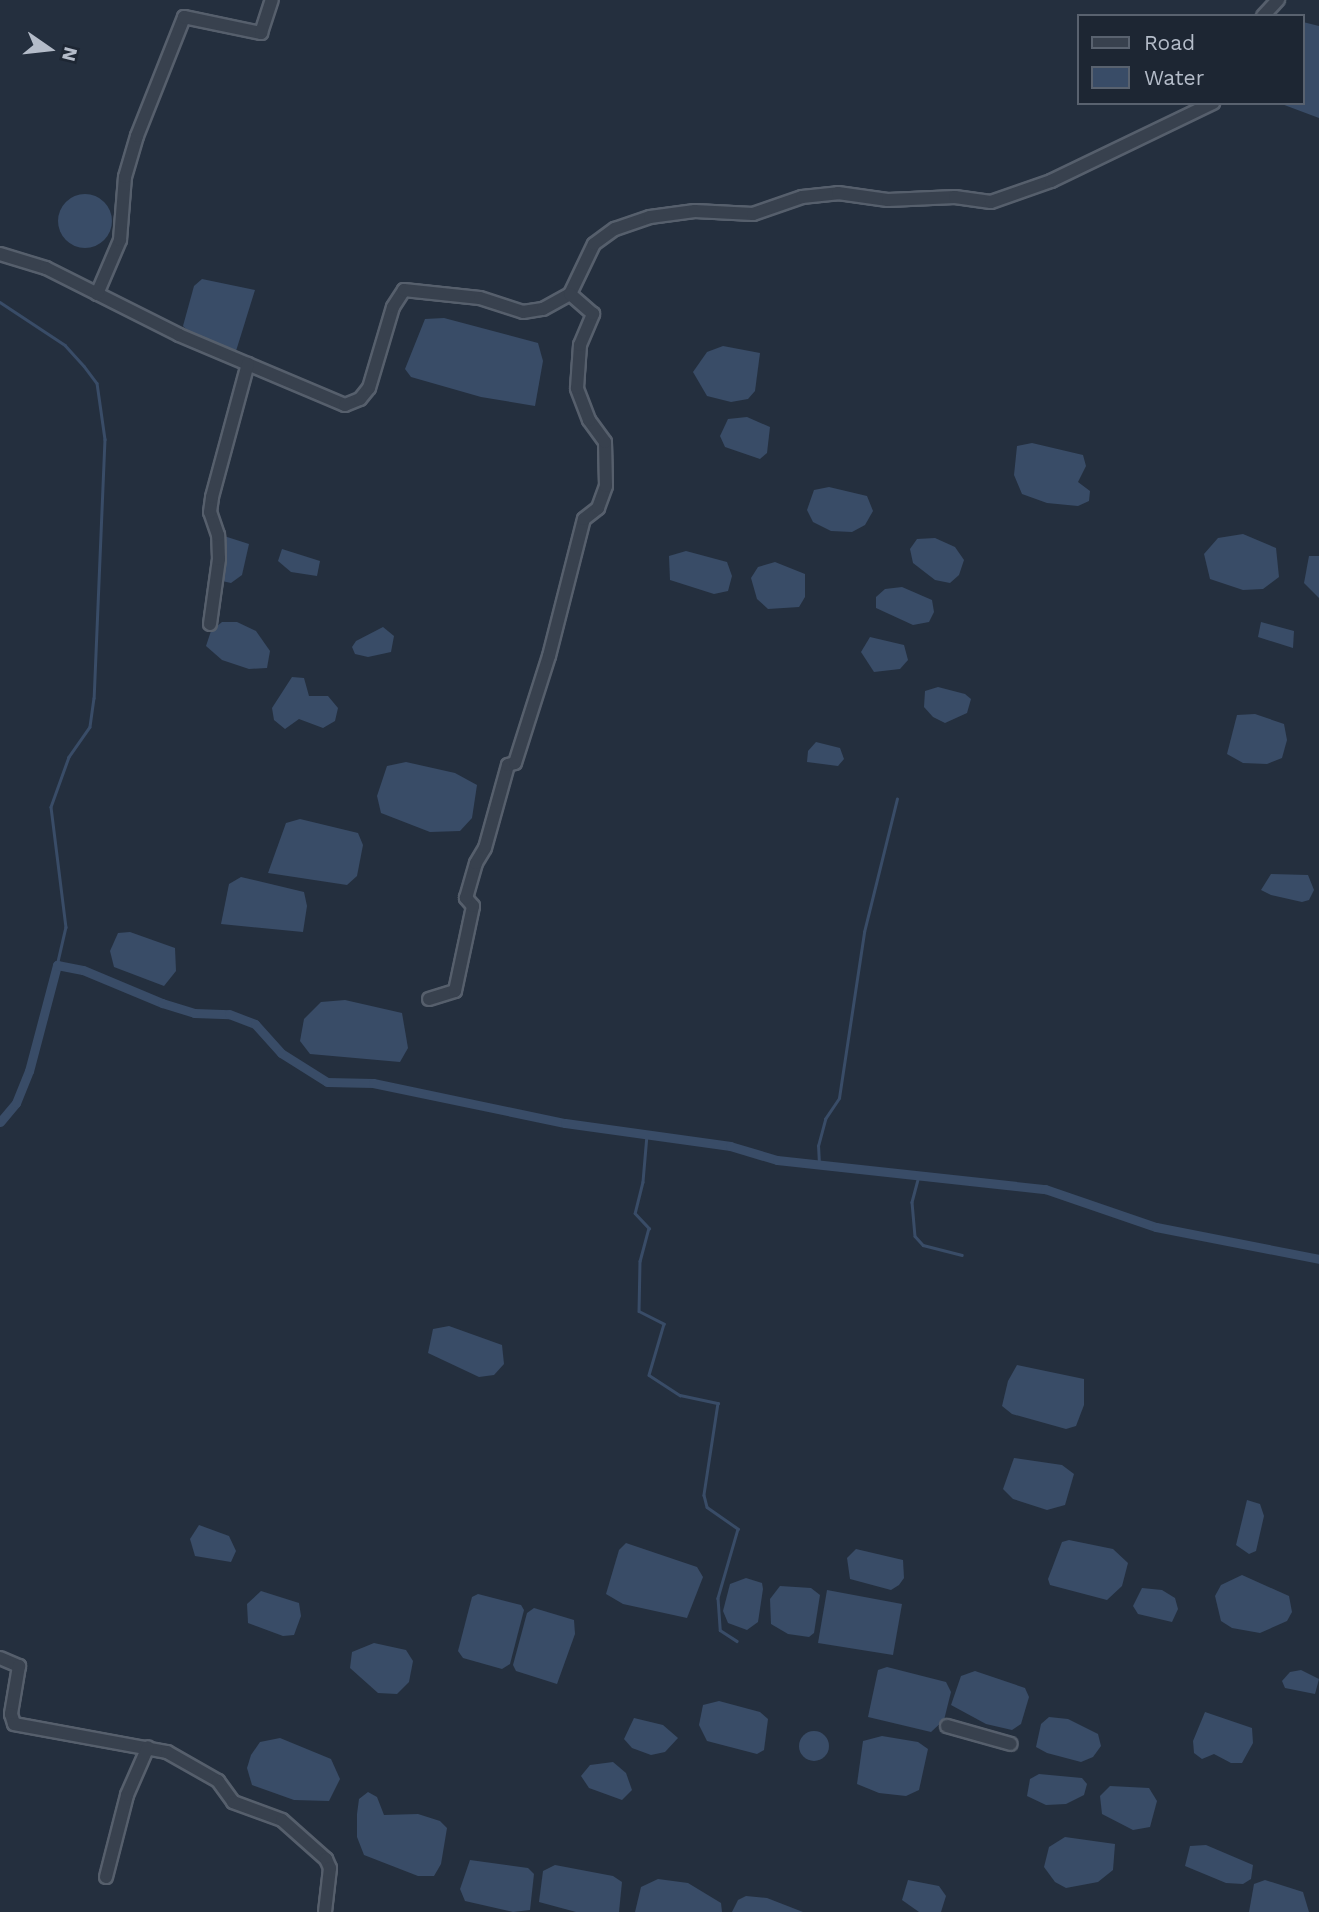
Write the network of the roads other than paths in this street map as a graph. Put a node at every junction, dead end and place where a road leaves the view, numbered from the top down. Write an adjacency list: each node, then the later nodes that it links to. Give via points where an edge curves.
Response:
1 (272, 0): 7 (street, via 261,33 184,17 137,136 125,177 120,240)
2 (1278, 0): 3 (street)
3 (1265, 14)
4 (1209, 105): 6 (street, via 1051,181 991,202 955,197 888,200 838,193 802,197 753,214 695,211 650,217 615,229 594,244)
5 (0, 254): 7 (street, via 46,268)
6 (570, 294): 8 (street, via 543,309 523,312 480,298 404,290 393,307 369,388 352,404 336,403); 10 (street, via 593,314 580,345 577,388 589,420 605,442 606,485 598,508 584,519 549,656 476,863 467,898 474,906 455,991)
7 (97, 295): 8 (street)
8 (248, 364): 9 (street, via 212,497 219,559)
9 (210, 624)
10 (429, 999)
11 (0, 1658): 14 (street, via 19,1666 11,1714 14,1724)
12 (947, 1726): 13 (street)
13 (1011, 1744)
14 (148, 1747): 15 (street, via 127,1795); 16 (street, via 196,1766 218,1781 233,1802 282,1820 326,1859 330,1868)
15 (106, 1877)
16 (325, 1912)

